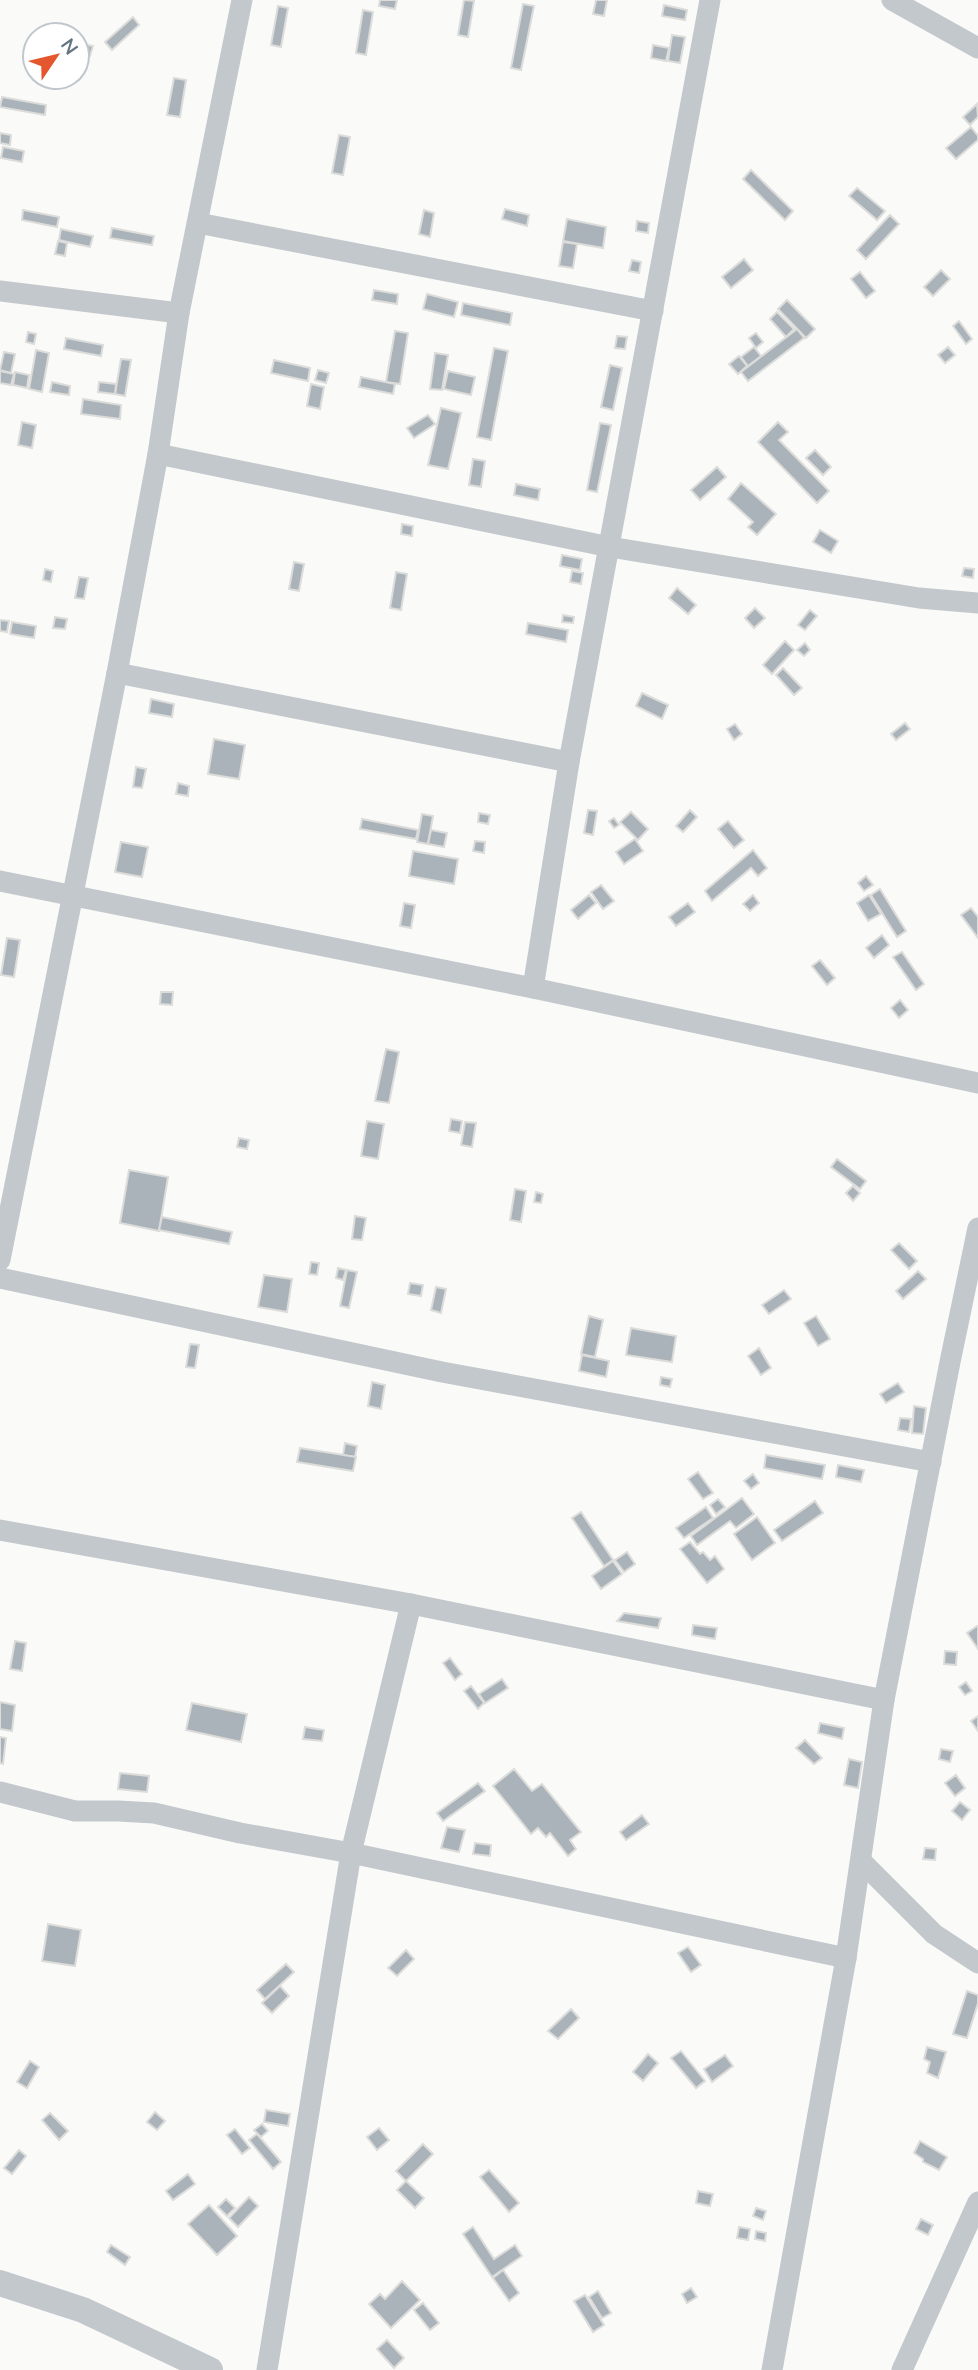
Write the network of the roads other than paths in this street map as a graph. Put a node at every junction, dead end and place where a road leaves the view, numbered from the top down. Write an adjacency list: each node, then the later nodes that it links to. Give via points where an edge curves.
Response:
1 (242, 0): 5 (street)
2 (710, 0): 7 (street)
3 (892, 0): 4 (street)
4 (978, 48)
5 (198, 223): 7 (street); 8 (street)
6 (0, 291): 8 (street)
7 (653, 311): 10 (street)
8 (179, 313): 9 (street)
9 (158, 454): 10 (street); 12 (street)
10 (610, 547): 11 (street); 13 (street)
11 (978, 603)
12 (117, 673): 13 (street); 15 (street)
13 (569, 762): 16 (street)
14 (0, 881): 15 (street)
15 (72, 895): 16 (street); 19 (street)
16 (533, 988): 17 (street)
17 (978, 1083)
18 (978, 1228): 21 (street)
19 (0, 1260)
20 (0, 1278): 21 (street, via 442,1372)
21 (931, 1462): 24 (street)
22 (0, 1530): 23 (street)
23 (411, 1604): 24 (street); 26 (street)
24 (884, 1700): 27 (street)
25 (0, 1793): 26 (street, via 75,1811 154,1813)
26 (351, 1853): 28 (street); 33 (street)
27 (861, 1861): 28 (street); 29 (street, via 934,1934)
28 (846, 1958): 34 (street)
29 (978, 1963)
30 (978, 2202): 35 (street)
31 (0, 2283): 32 (street, via 83,2310)
32 (210, 2370)
33 (267, 2370)
34 (772, 2370)
35 (902, 2370)

